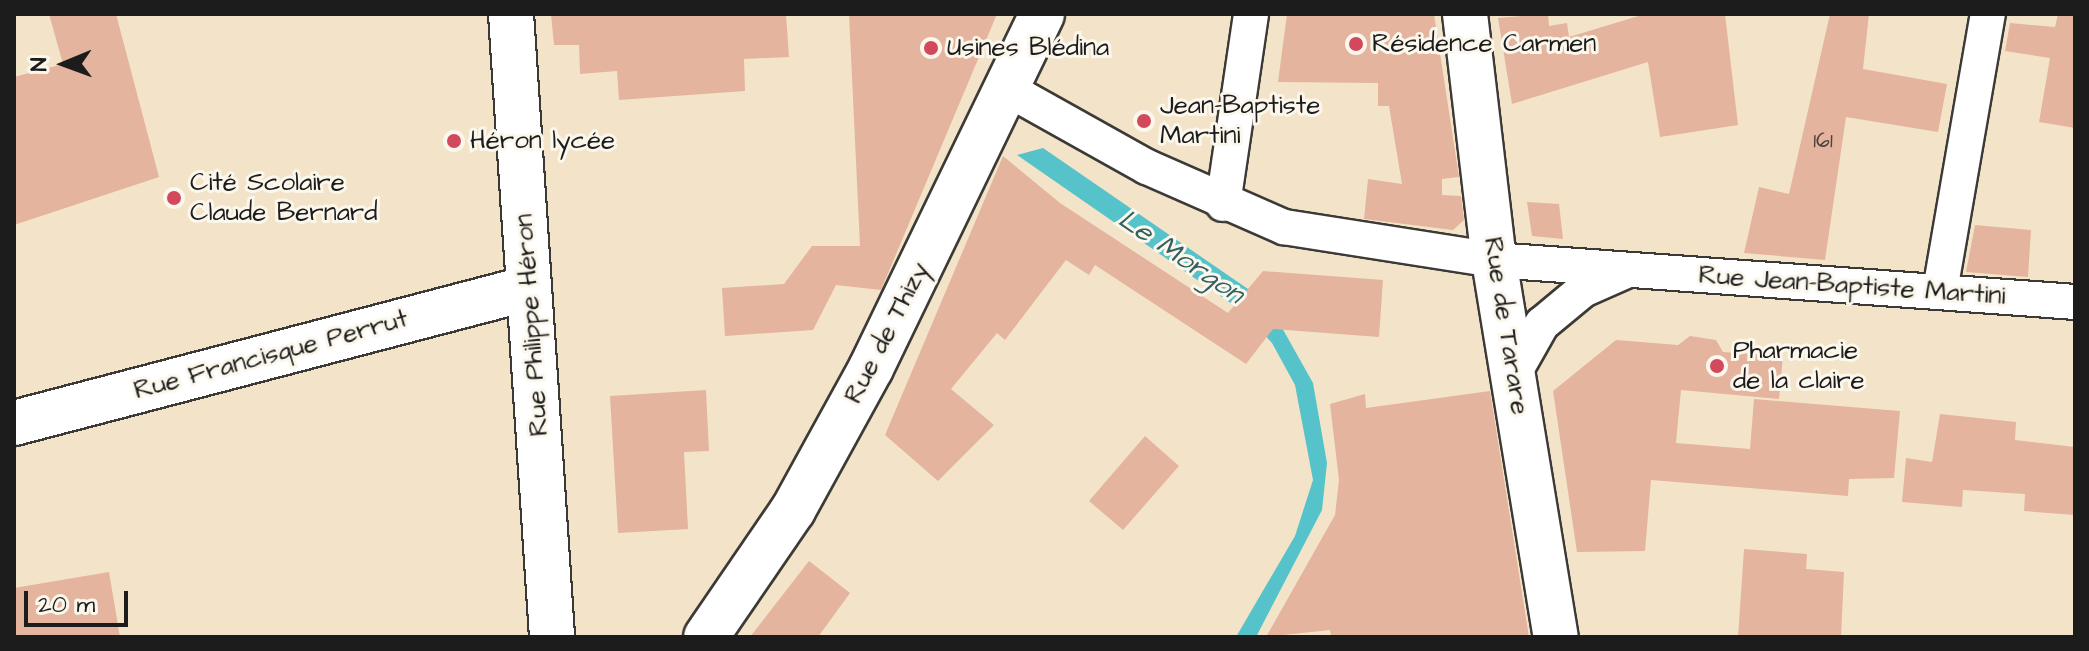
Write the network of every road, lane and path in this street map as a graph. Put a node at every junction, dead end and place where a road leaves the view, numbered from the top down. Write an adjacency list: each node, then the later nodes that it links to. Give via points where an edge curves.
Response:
1 (511, 14): 10 (main road, Rue Philippe Héron)
2 (1042, 14): 6 (main road, Rue de Thizy)
3 (1251, 14): 7 (street)
4 (1465, 14): 8 (main road, Rue de Tarare)
5 (1988, 14): 11 (street)
6 (1009, 90): 7 (street, Rue Jean-Baptiste Martini); 16 (main road, Rue de Thizy, via 808,483)
7 (1223, 204): 8 (street, Rue Jean-Baptiste Martini, via 1284,227)
8 (1494, 260): 9 (street, Rue Jean-Baptiste Martini); 13 (main road, Rue de Tarare)
9 (1629, 270): 11 (street, Rue Jean-Baptiste Martini); 13 (street, Rue Jean-Baptiste Martini, via 1583,290 1542,324)
10 (529, 288): 14 (main road, Rue Francisque Perrut); 15 (main road, Rue Philippe Héron)
11 (1940, 291): 12 (street, Rue Jean-Baptiste Martini)
12 (2075, 302)
13 (1513, 375): 17 (main road, Rue de Tarare)
14 (14, 423)
15 (552, 637)
16 (706, 637)
17 (1556, 637)

